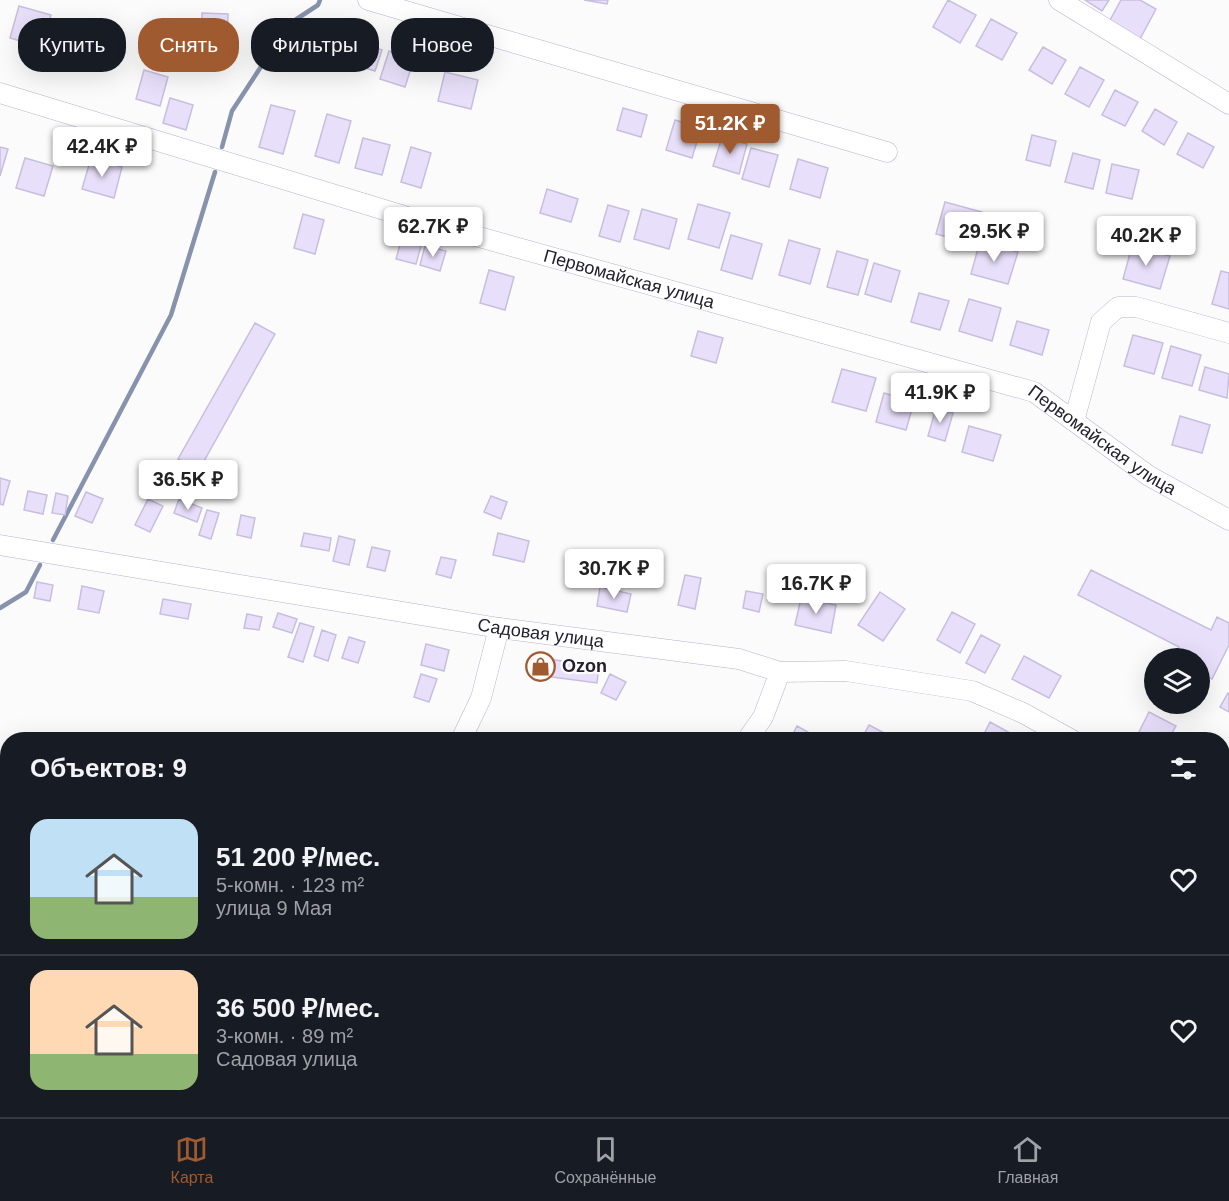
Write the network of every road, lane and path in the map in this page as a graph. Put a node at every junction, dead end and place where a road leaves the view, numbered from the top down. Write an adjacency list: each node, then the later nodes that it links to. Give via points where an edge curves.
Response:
1 (368, 0): 5 (street)
2 (1059, 0): 4 (street)
3 (0, 93): 7 (street, Первомайская улица, via 411,218 1034,392)
4 (1229, 104)
5 (887, 152)
6 (1229, 333): 7 (street, via 1136,307 1118,307 1101,322)
7 (1074, 421): 8 (street, Первомайская улица, via 1149,476)
8 (1229, 520)
9 (0, 545): 10 (street, Садовая улица)
10 (499, 627): 11 (street, Садовая улица, via 739,659); 12 (street, via 481,698)
11 (780, 672): 13 (street, via 763,717); 14 (street, Садовая улица, via 846,671 972,691)
12 (465, 732)
13 (753, 732)
14 (1057, 732)

